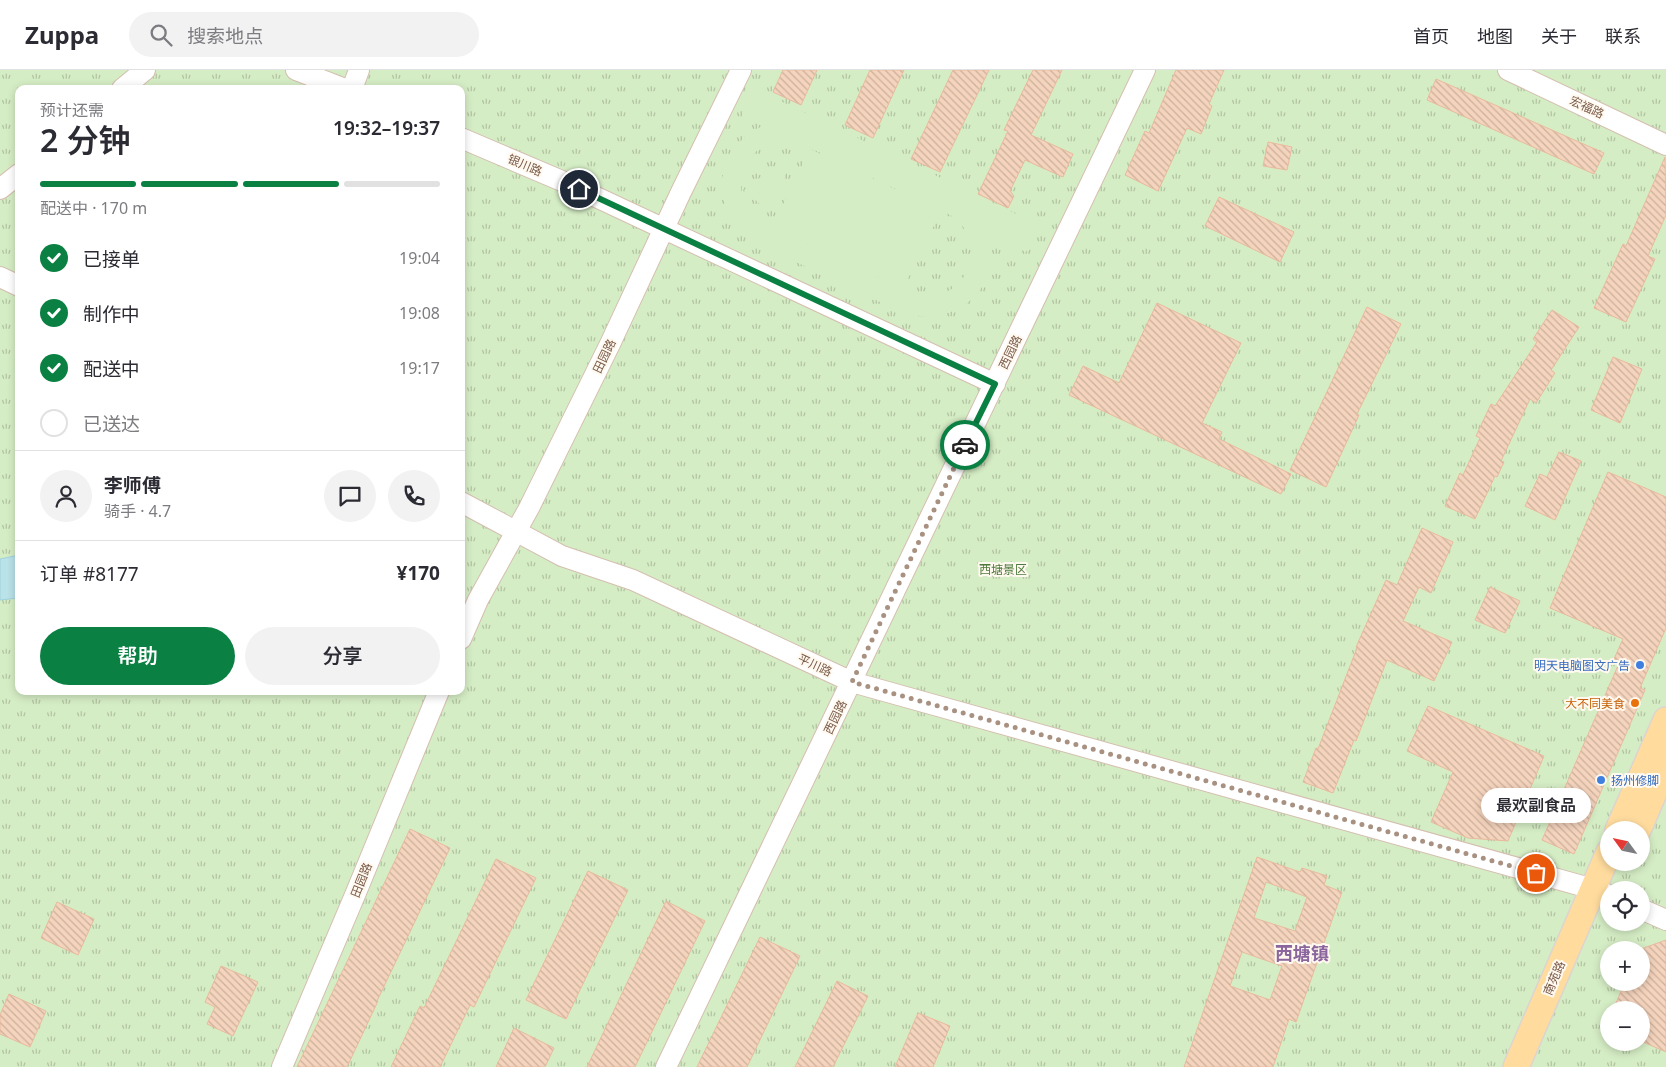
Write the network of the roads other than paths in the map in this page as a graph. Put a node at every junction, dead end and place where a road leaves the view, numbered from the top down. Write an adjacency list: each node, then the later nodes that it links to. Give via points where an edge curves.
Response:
1 (145, 70): 7 (street)
2 (296, 70): 8 (street)
3 (359, 70): 9 (street)
4 (741, 70): 14 (street, 田园路)
5 (1145, 70): 17 (street, 西园路)
6 (1508, 70): 11 (street, 宏福路)
7 (127, 85)
8 (335, 85)
9 (353, 85)
10 (465, 140): 14 (street, 银川路)
11 (1666, 145)
12 (15, 177): 13 (street)
13 (0, 189)
14 (664, 228): 17 (street, 银川路); 19 (street, 田园路, via 610,344)
15 (0, 277): 16 (street)
16 (15, 284)
17 (995, 384): 21 (street, 西园路)
18 (465, 504): 19 (street, 平川路)
19 (515, 531): 20 (street, 田园路); 21 (street, 平川路, via 562,556 633,580)
20 (465, 630)
21 (852, 682): 27 (street, 平川路); 33 (street, 西园路)
22 (437, 695): 32 (street, 田园路)
23 (1666, 720): 25 (main road)
24 (1666, 765): 26 (main road)
25 (1622, 821)
26 (1642, 821)
27 (1600, 891)
28 (1600, 902): 34 (main road, 南苑路)
29 (1600, 904): 35 (main road, 南苑路)
30 (1650, 913): 31 (street)
31 (1666, 920)
32 (282, 1067)
33 (666, 1067)
34 (1516, 1067)
35 (1533, 1067)

